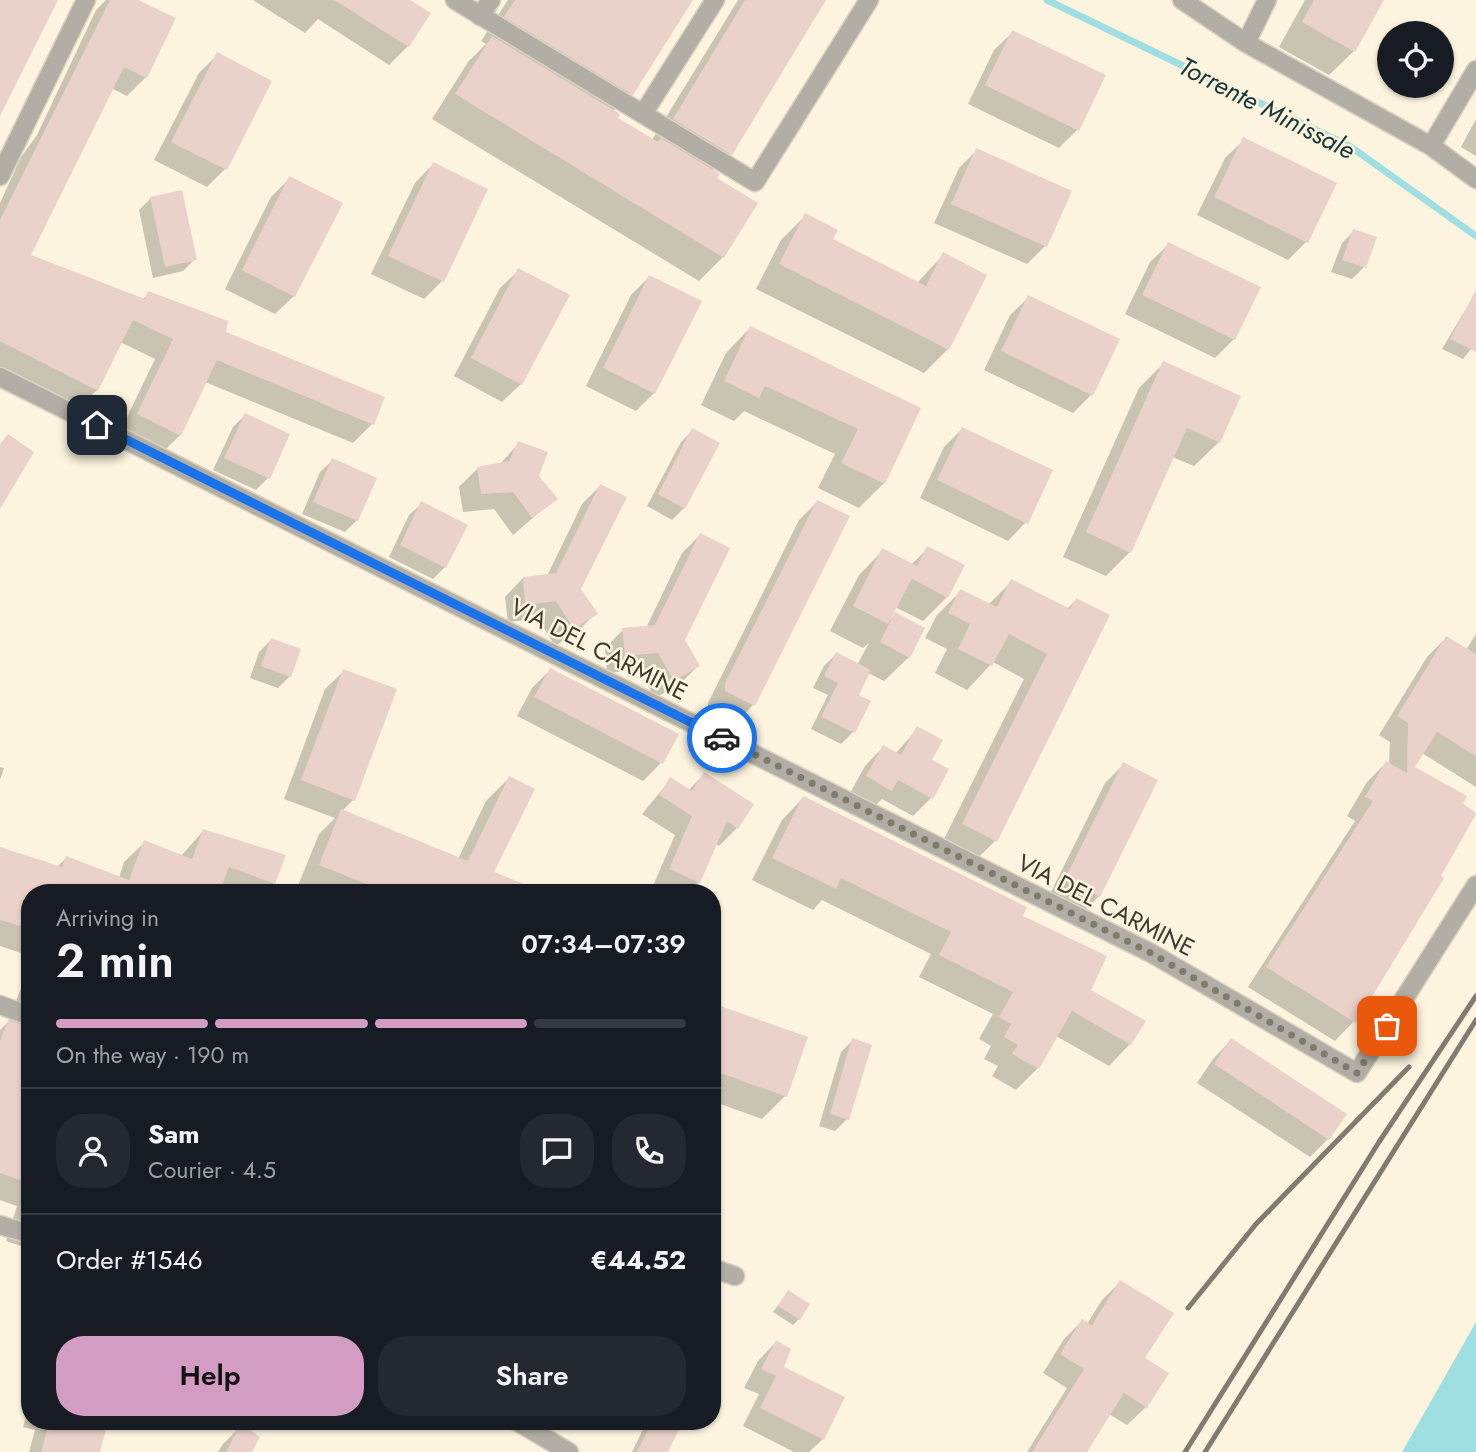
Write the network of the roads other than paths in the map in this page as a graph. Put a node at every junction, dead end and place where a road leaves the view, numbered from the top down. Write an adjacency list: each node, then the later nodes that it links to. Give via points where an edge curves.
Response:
1 (86, 0): 13 (street)
2 (455, 0): 8 (street)
3 (491, 0): 8 (street)
4 (715, 0): 11 (street)
5 (869, 0): 11 (street, via 755,182)
6 (1182, 0): 9 (street)
7 (1267, 0): 9 (street)
8 (480, 16): 11 (street)
9 (1246, 43): 12 (street)
10 (1476, 70): 12 (street)
11 (643, 114)
12 (1431, 146): 15 (street)
13 (4, 155): 14 (street)
14 (0, 176)
15 (1476, 179)
16 (0, 377): 17 (street, VIA DEL CARMINE, via 1151,953 1357,1073)
17 (1476, 885)
18 (0, 1004): 19 (street)
19 (21, 1012)
20 (0, 1225): 21 (street)
21 (21, 1231)
22 (721, 1271): 23 (street)
23 (735, 1276)
24 (531, 1430): 25 (street)
25 (569, 1452)

